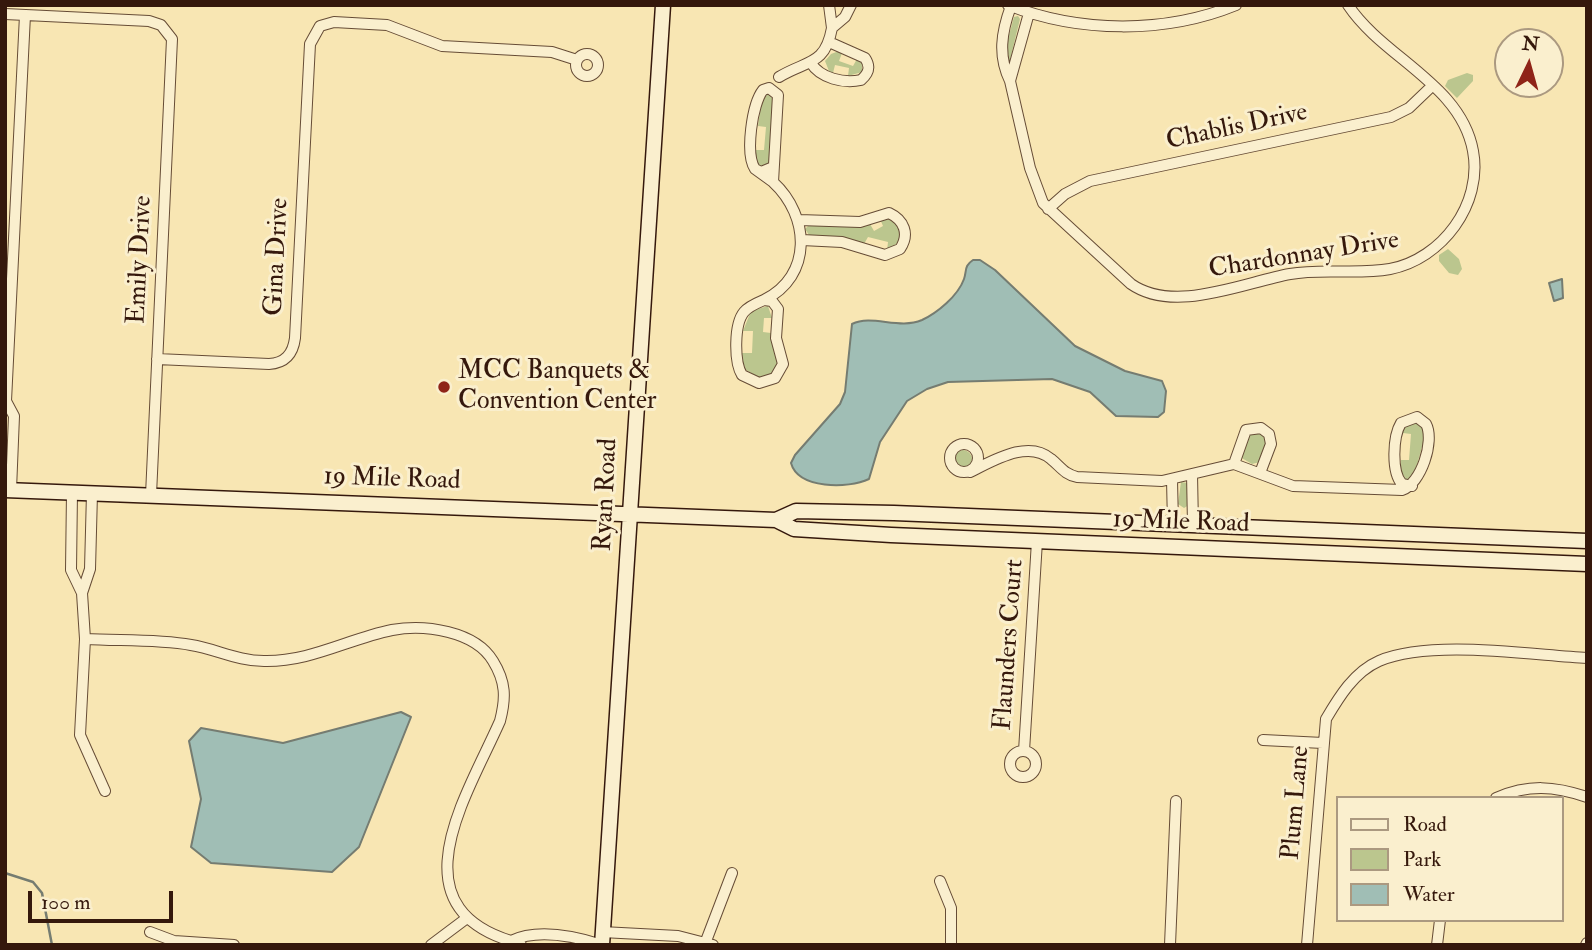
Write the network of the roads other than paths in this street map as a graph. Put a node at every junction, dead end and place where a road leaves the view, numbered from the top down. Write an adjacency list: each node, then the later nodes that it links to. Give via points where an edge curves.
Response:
1 (663, 5): 45 (main road, Ryan Road)
2 (829, 5): 10 (street)
3 (851, 5): 10 (street)
4 (1236, 5): 7 (street, via 1186,20 1134,26 1080,24)
5 (1348, 5): 16 (street, Chardonnay Drive, via 1365,28)
6 (1009, 6): 7 (street); 15 (street, Chardonnay Drive, via 1001,49)
7 (1029, 13): 15 (street, Chardonnay Drive)
8 (5, 14): 9 (street)
9 (25, 15): 28 (street, Emily Drive, via 149,21 165,28 172,45); 29 (street)
10 (832, 28): 11 (street)
11 (829, 42): 13 (street); 13 (street, via 865,58 867,74 861,80 846,81 824,75)
12 (577, 60): 28 (street, Gina Drive, via 552,52 442,46 387,25 334,22 320,26 310,44 292,352 283,361 269,364)
13 (811, 63): 14 (street)
14 (779, 76): 17 (street); 18 (street)
15 (1010, 82): 22 (street, Chardonnay Drive, via 1030,168)
16 (1432, 86): 22 (street, Chablis Drive, via 1417,102 1391,117 1090,181); 22 (street, Chardonnay Drive, via 1462,119 1471,139 1472,191 1462,216 1435,246 1396,267 1306,272 1165,298 1131,284)
17 (763, 90): 18 (street, via 772,88); 20 (street, via 754,108 750,160)
18 (778, 95): 19 (street)
19 (773, 167): 20 (street, via 766,172); 21 (street)
20 (755, 169): 21 (street)
21 (773, 183): 23 (street)
22 (1048, 209)
23 (799, 220): 24 (street); 24 (street, via 860,222 889,213 901,220 905,232 900,249 885,255 842,242)
24 (802, 240): 25 (street, via 797,266)
25 (779, 291): 26 (street); 27 (street)
26 (764, 300): 27 (street); 27 (street, via 744,311 740,323 737,365 752,382 771,381 782,369 776,338)
27 (778, 309)
28 (157, 359): 43 (street, Emily Drive)
29 (6, 402): 39 (street, via 14,416)
30 (978, 456): 31 (street); 33 (street, via 977,466); 33 (street, via 965,444 952,450 953,468)
31 (992, 462): 33 (street); 37 (street, via 1036,450 1077,478)
32 (1234, 464): 34 (street); 34 (street, via 1247,430 1261,428 1269,434 1271,444); 35 (street)
33 (970, 472)
34 (1260, 473): 40 (street, via 1293,486)
35 (1192, 474): 37 (street); 49 (street)
36 (1395, 475): 38 (street, via 1402,484); 38 (street, via 1399,427 1406,419 1417,417 1430,432); 40 (street)
37 (1172, 480): 48 (street)
38 (1412, 485): 40 (street)
39 (8, 490): 41 (main road, 19 Mile Road)
40 (1395, 490)
41 (72, 492): 42 (main road, 19 Mile Road); 58 (street, via 71,570)
42 (92, 493): 43 (main road, 19 Mile Road); 58 (street, via 90,569)
43 (150, 495): 45 (main road, 19 Mile Road)
44 (828, 511): 46 (main road, 19 Mile Road); 47 (main road, 19 Mile Road, via 796,511); 50 (main road, via 820,520)
45 (631, 514): 47 (main road, 19 Mile Road); 73 (main road, Ryan Road)
46 (1006, 517): 48 (main road, 19 Mile Road); 51 (main road, via 994,525)
47 (776, 520): 50 (main road, 19 Mile Road, via 794,529)
48 (1173, 524): 49 (main road, 19 Mile Road)
49 (1196, 525): 52 (main road, 19 Mile Road); 55 (main road, via 1200,541)
50 (822, 531): 51 (main road, 19 Mile Road)
51 (994, 540): 53 (main road, 19 Mile Road)
52 (1549, 540): 54 (main road, 19 Mile Road); 56 (main road, via 1538,550)
53 (1037, 541): 55 (main road, 19 Mile Road); 63 (street, Flaunders Court)
54 (1587, 541)
55 (1189, 548): 56 (main road, 19 Mile Road)
56 (1541, 562): 57 (main road, 19 Mile Road)
57 (1587, 564)
58 (82, 593): 59 (street)
59 (85, 639): 64 (street, via 80,735); 70 (street, via 185,644 249,660 287,661 395,630 420,630 465,636 489,653 503,678 504,705 456,818 447,855 453,895)
60 (1587, 659): 62 (street, Plum Lane, via 1441,650 1380,661 1343,691 1326,719)
61 (1263, 740): 62 (street)
62 (1323, 744): 80 (street, Plum Lane)
63 (1024, 751)
64 (105, 791)
65 (1502, 796): 66 (street, via 1542,786)
66 (1587, 797)
67 (1176, 801): 79 (street)
68 (732, 873): 75 (street)
69 (940, 881): 78 (street, via 951,908)
70 (467, 918): 74 (street, via 485,933); 77 (street)
71 (1440, 922): 81 (street)
72 (150, 932): 76 (street, via 174,941)
73 (602, 942): 74 (street, via 526,933); 75 (street)
74 (517, 943)
75 (709, 943)
76 (234, 945)
77 (431, 945)
78 (951, 945)
79 (1170, 945)
80 (1307, 945)
81 (1437, 945)

